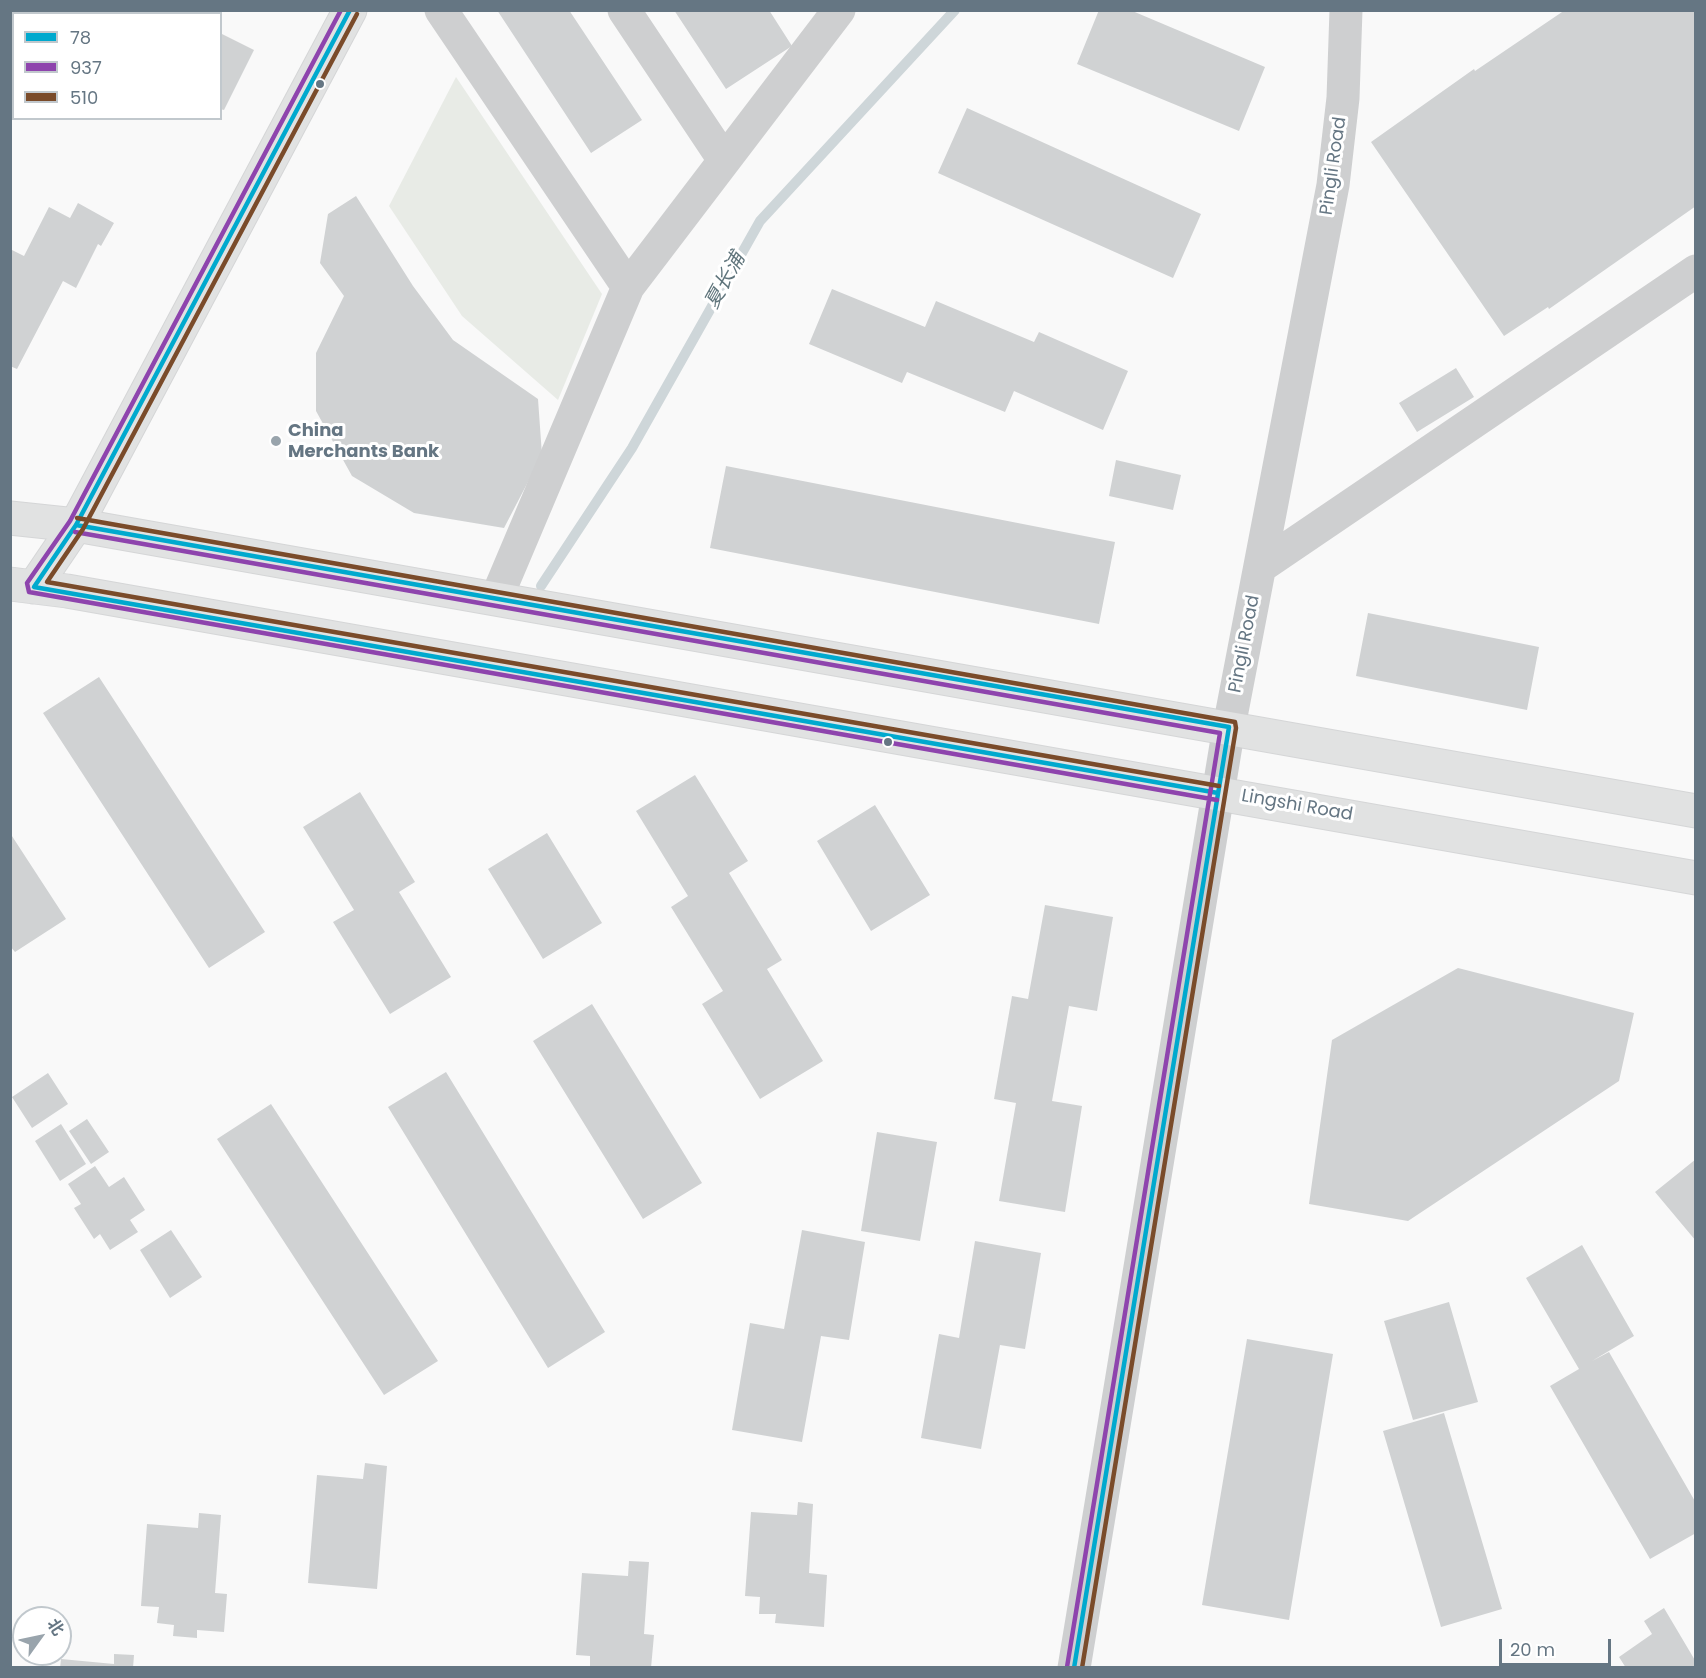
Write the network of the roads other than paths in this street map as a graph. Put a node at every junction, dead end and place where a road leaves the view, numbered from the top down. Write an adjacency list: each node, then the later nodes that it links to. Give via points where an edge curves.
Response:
1 (350, 10): 10 (main road)
2 (441, 10): 8 (street)
3 (624, 10): 6 (street)
4 (1346, 10): 11 (street, Pingli Road, via 1343,98 1333,185)
5 (836, 12): 6 (street)
6 (724, 160): 8 (street)
7 (1695, 271): 11 (street)
8 (628, 287): 13 (street)
9 (10, 518): 10 (main road)
10 (76, 525): 12 (main road); 13 (main road)
11 (1260, 567): 14 (street, Pingli Road)
12 (22, 586): 15 (main road, Lingshi Road)
13 (496, 599): 14 (main road)
14 (1229, 727): 15 (street, Pingli Road); 16 (main road)
15 (1218, 792): 17 (main road, Lingshi Road); 18 (street, Pingli Road)
16 (1695, 811)
17 (1695, 878)
18 (1074, 1668)

